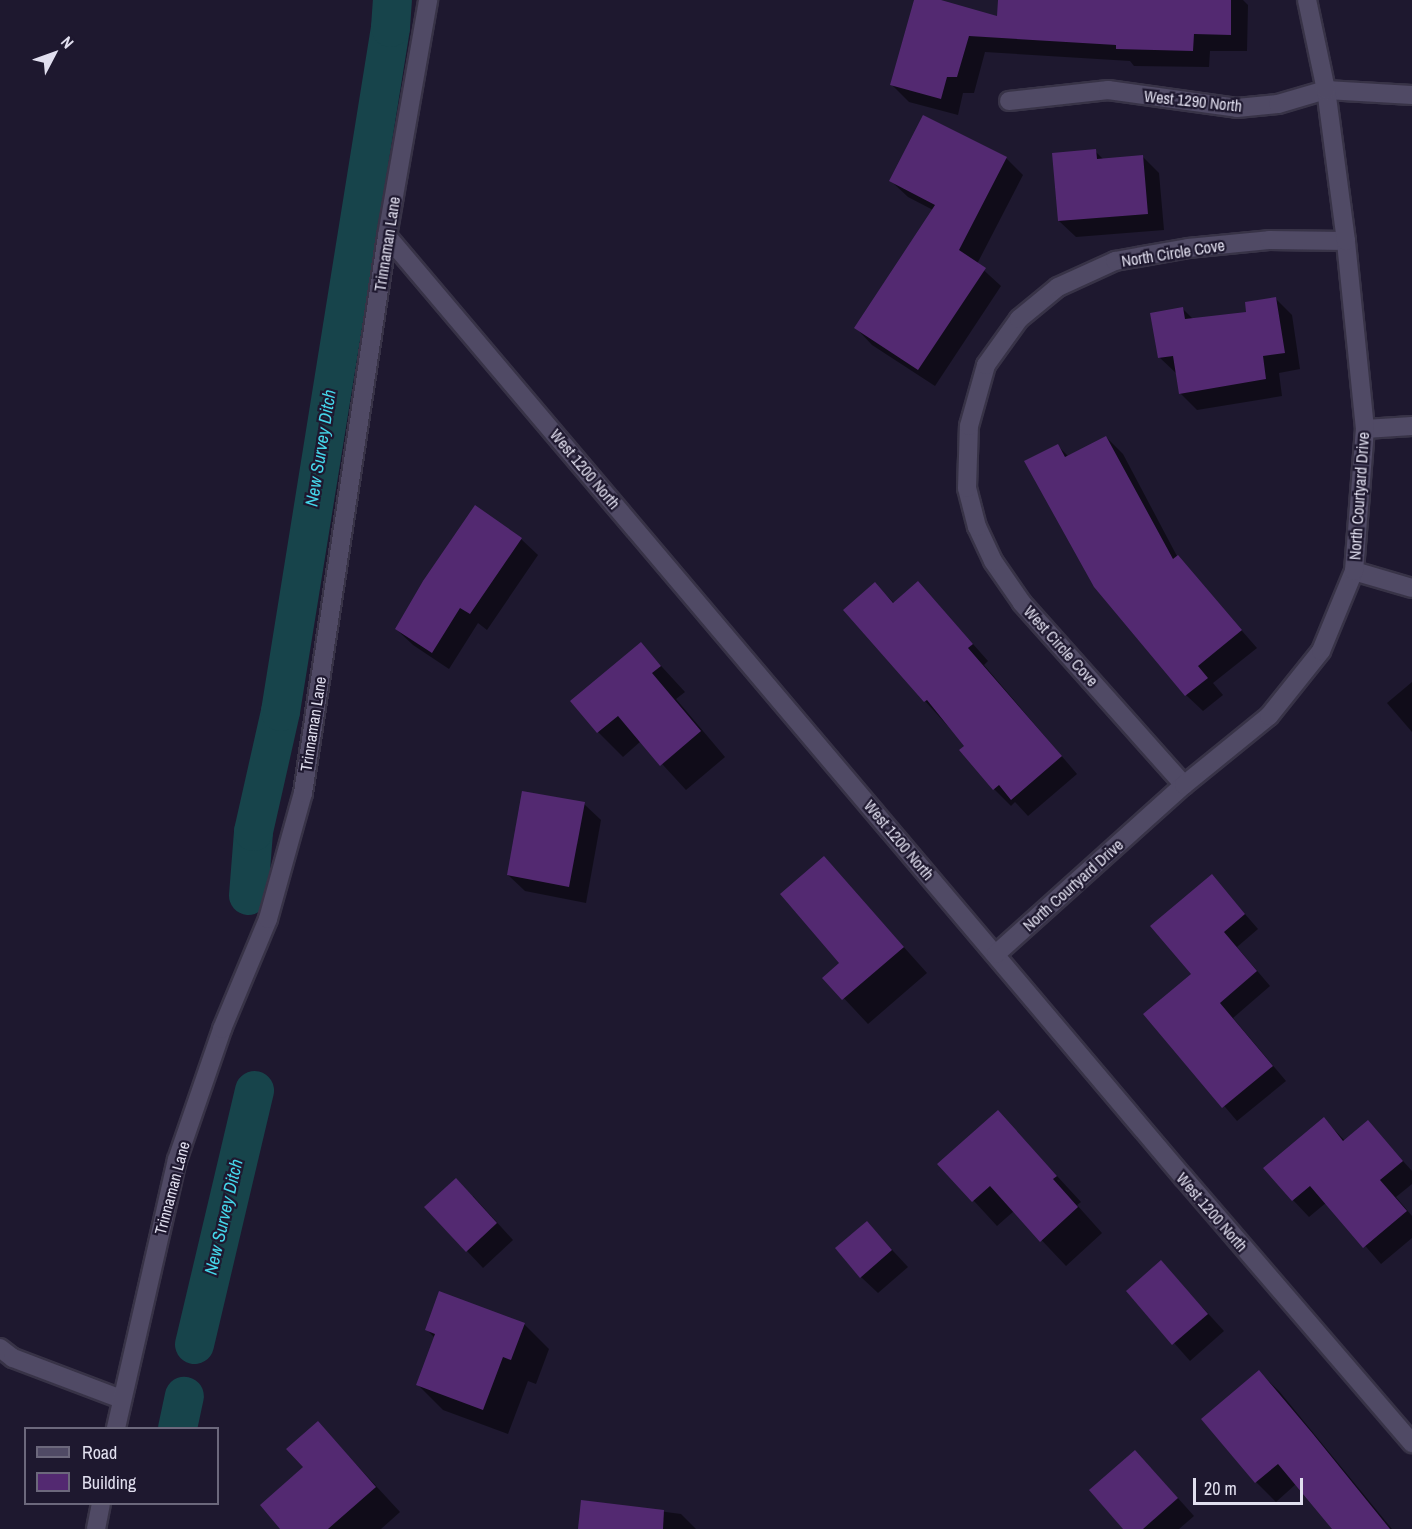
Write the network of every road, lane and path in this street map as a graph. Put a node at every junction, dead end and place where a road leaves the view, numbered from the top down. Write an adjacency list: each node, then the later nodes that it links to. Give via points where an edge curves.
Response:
1 (428, 0): 6 (street, Trinnaman Lane)
2 (1307, 0): 3 (street, North Courtyard Drive)
3 (1326, 90): 4 (street, West 1290 North); 5 (street, West 1290 North, via 1278,104 1237,108 1108,90); 7 (street, North Courtyard Drive)
4 (1412, 95)
5 (1009, 101)
6 (387, 236): 14 (street, West 1200 North); 16 (street, Trinnaman Lane, via 303,793 268,919 222,1029 177,1160)
7 (1346, 241): 9 (street, North Courtyard Drive); 10 (street, North Circle Cove, via 1269,240 1188,248 1115,261 1058,287 1019,319 986,365 969,426)
8 (1412, 426): 9 (street)
9 (1365, 429): 11 (street, North Courtyard Drive)
10 (967, 488): 13 (street, West Circle Cove, via 977,527 993,561 1022,603)
11 (1354, 571): 12 (street); 13 (street, North Courtyard Drive, via 1321,651 1269,716)
12 (1412, 588)
13 (1184, 785): 14 (street, North Courtyard Drive)
14 (996, 954): 18 (street, West 1200 North)
15 (0, 1348): 16 (street, via 13,1358)
16 (122, 1399): 17 (street, Trinnaman Lane)
17 (116, 1427)
18 (1412, 1443)
19 (101, 1505): 20 (street)
20 (96, 1529)

